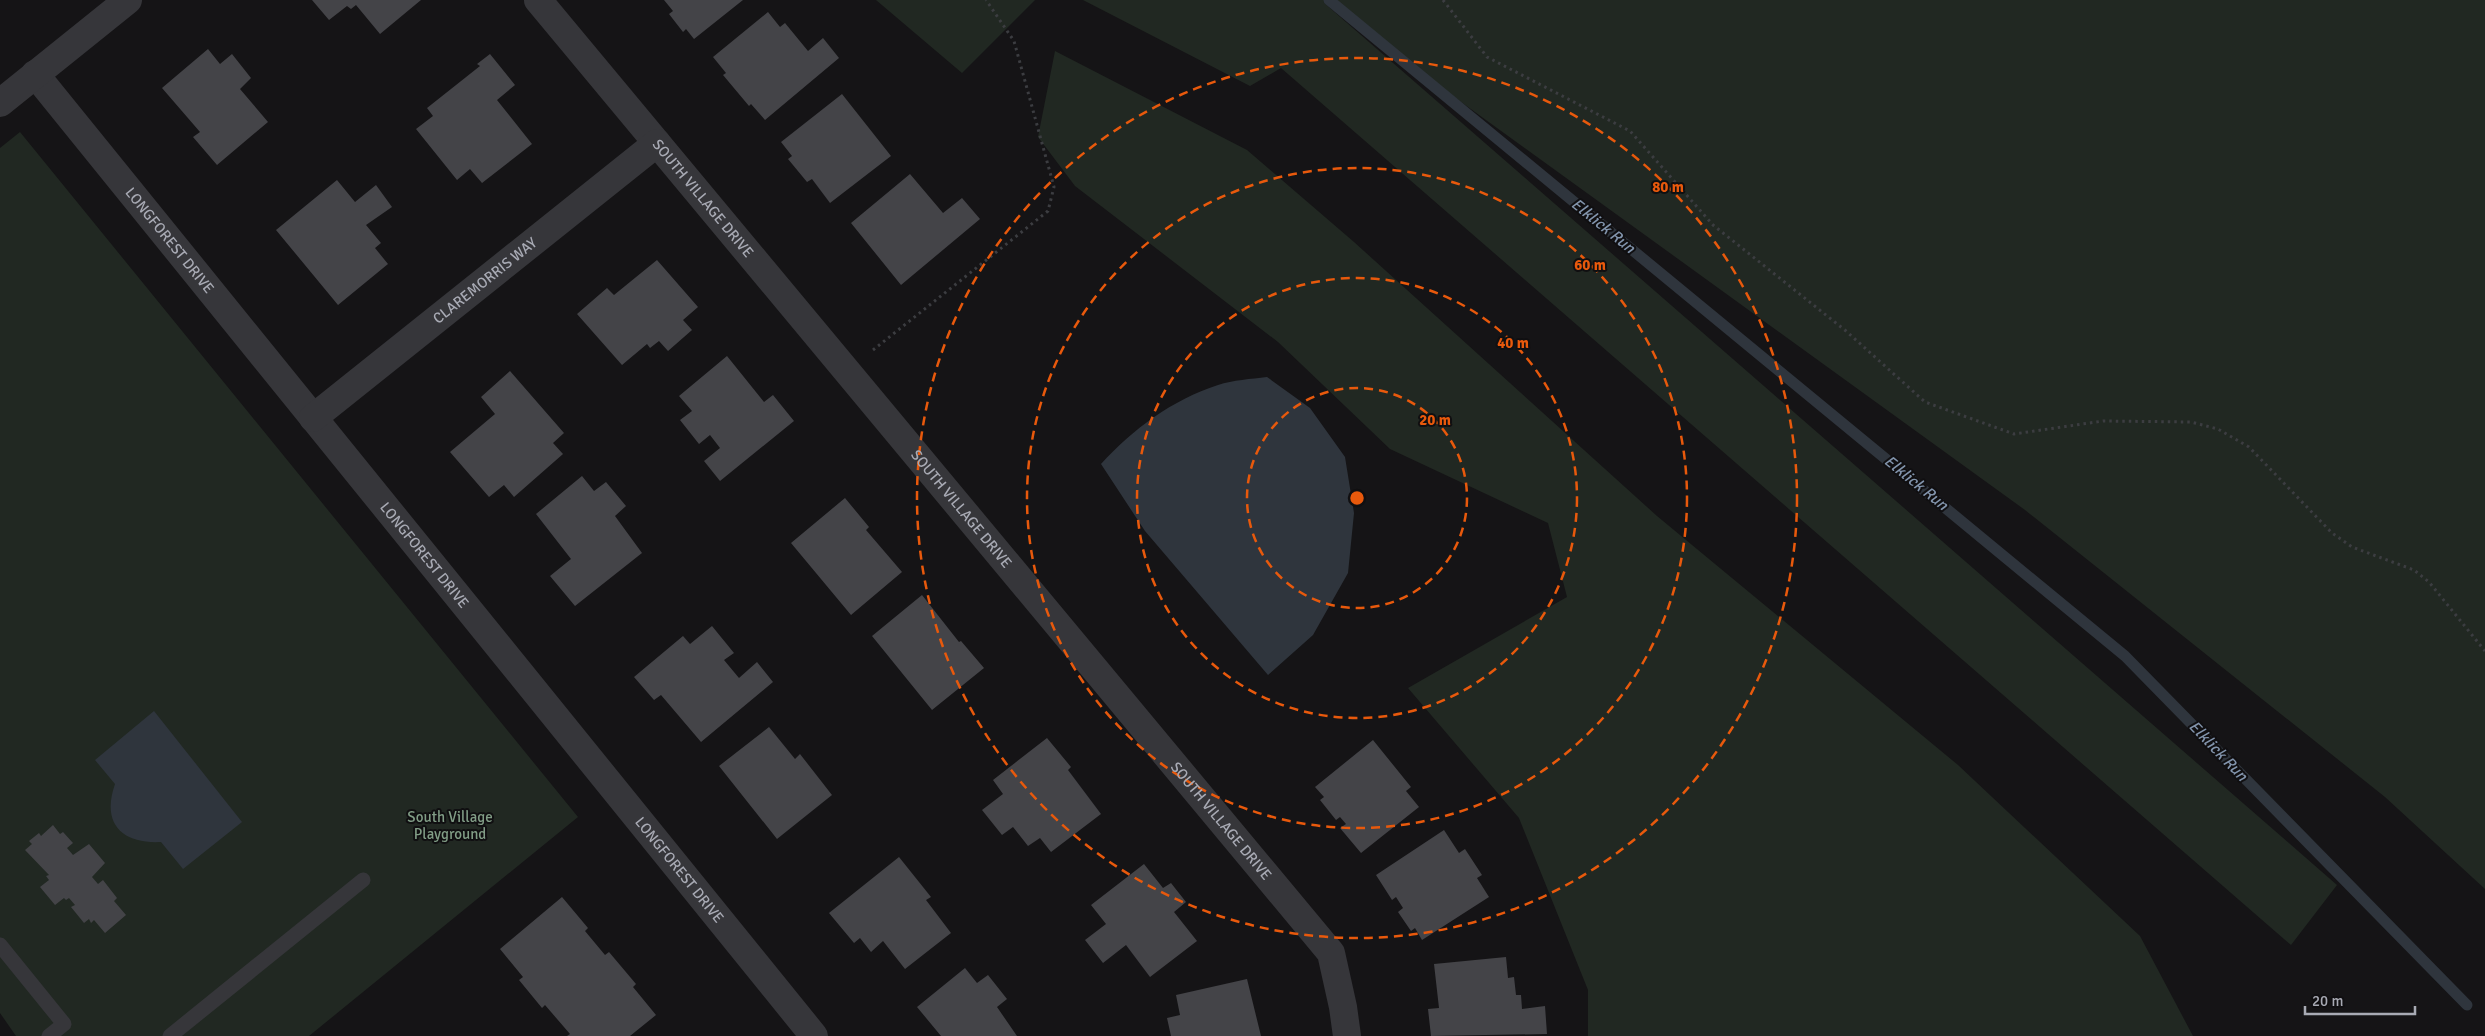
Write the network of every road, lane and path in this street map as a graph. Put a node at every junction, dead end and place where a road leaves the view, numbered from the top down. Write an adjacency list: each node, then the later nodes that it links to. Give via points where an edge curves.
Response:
1 (128, 0): 5 (street)
2 (538, 0): 7 (street, SOUTH VILLAGE DRIVE)
3 (986, 0): 8 (path, via 1014,41 1054,187 1048,210)
4 (1443, 0): 10 (path, via 1487,57 1630,131 1713,225 1846,331 1925,402 2014,434 2103,421 2191,422 2218,429 2249,447 2332,533 2352,547 2414,570 2429,582)
5 (36, 74): 6 (street); 9 (street, LONGFOREST DRIVE)
6 (0, 103)
7 (657, 143): 8 (street, SOUTH VILLAGE DRIVE); 9 (street, CLAREMORRIS WAY)
8 (847, 371): 16 (street, SOUTH VILLAGE DRIVE, via 1331,953 1344,1007)
9 (313, 418): 15 (street, LONGFOREST DRIVE)
10 (2485, 651)
11 (363, 880): 14 (lane)
12 (0, 945): 13 (lane, via 64,1024)
13 (49, 1036)
14 (170, 1036)
15 (814, 1036)
16 (1347, 1036)

